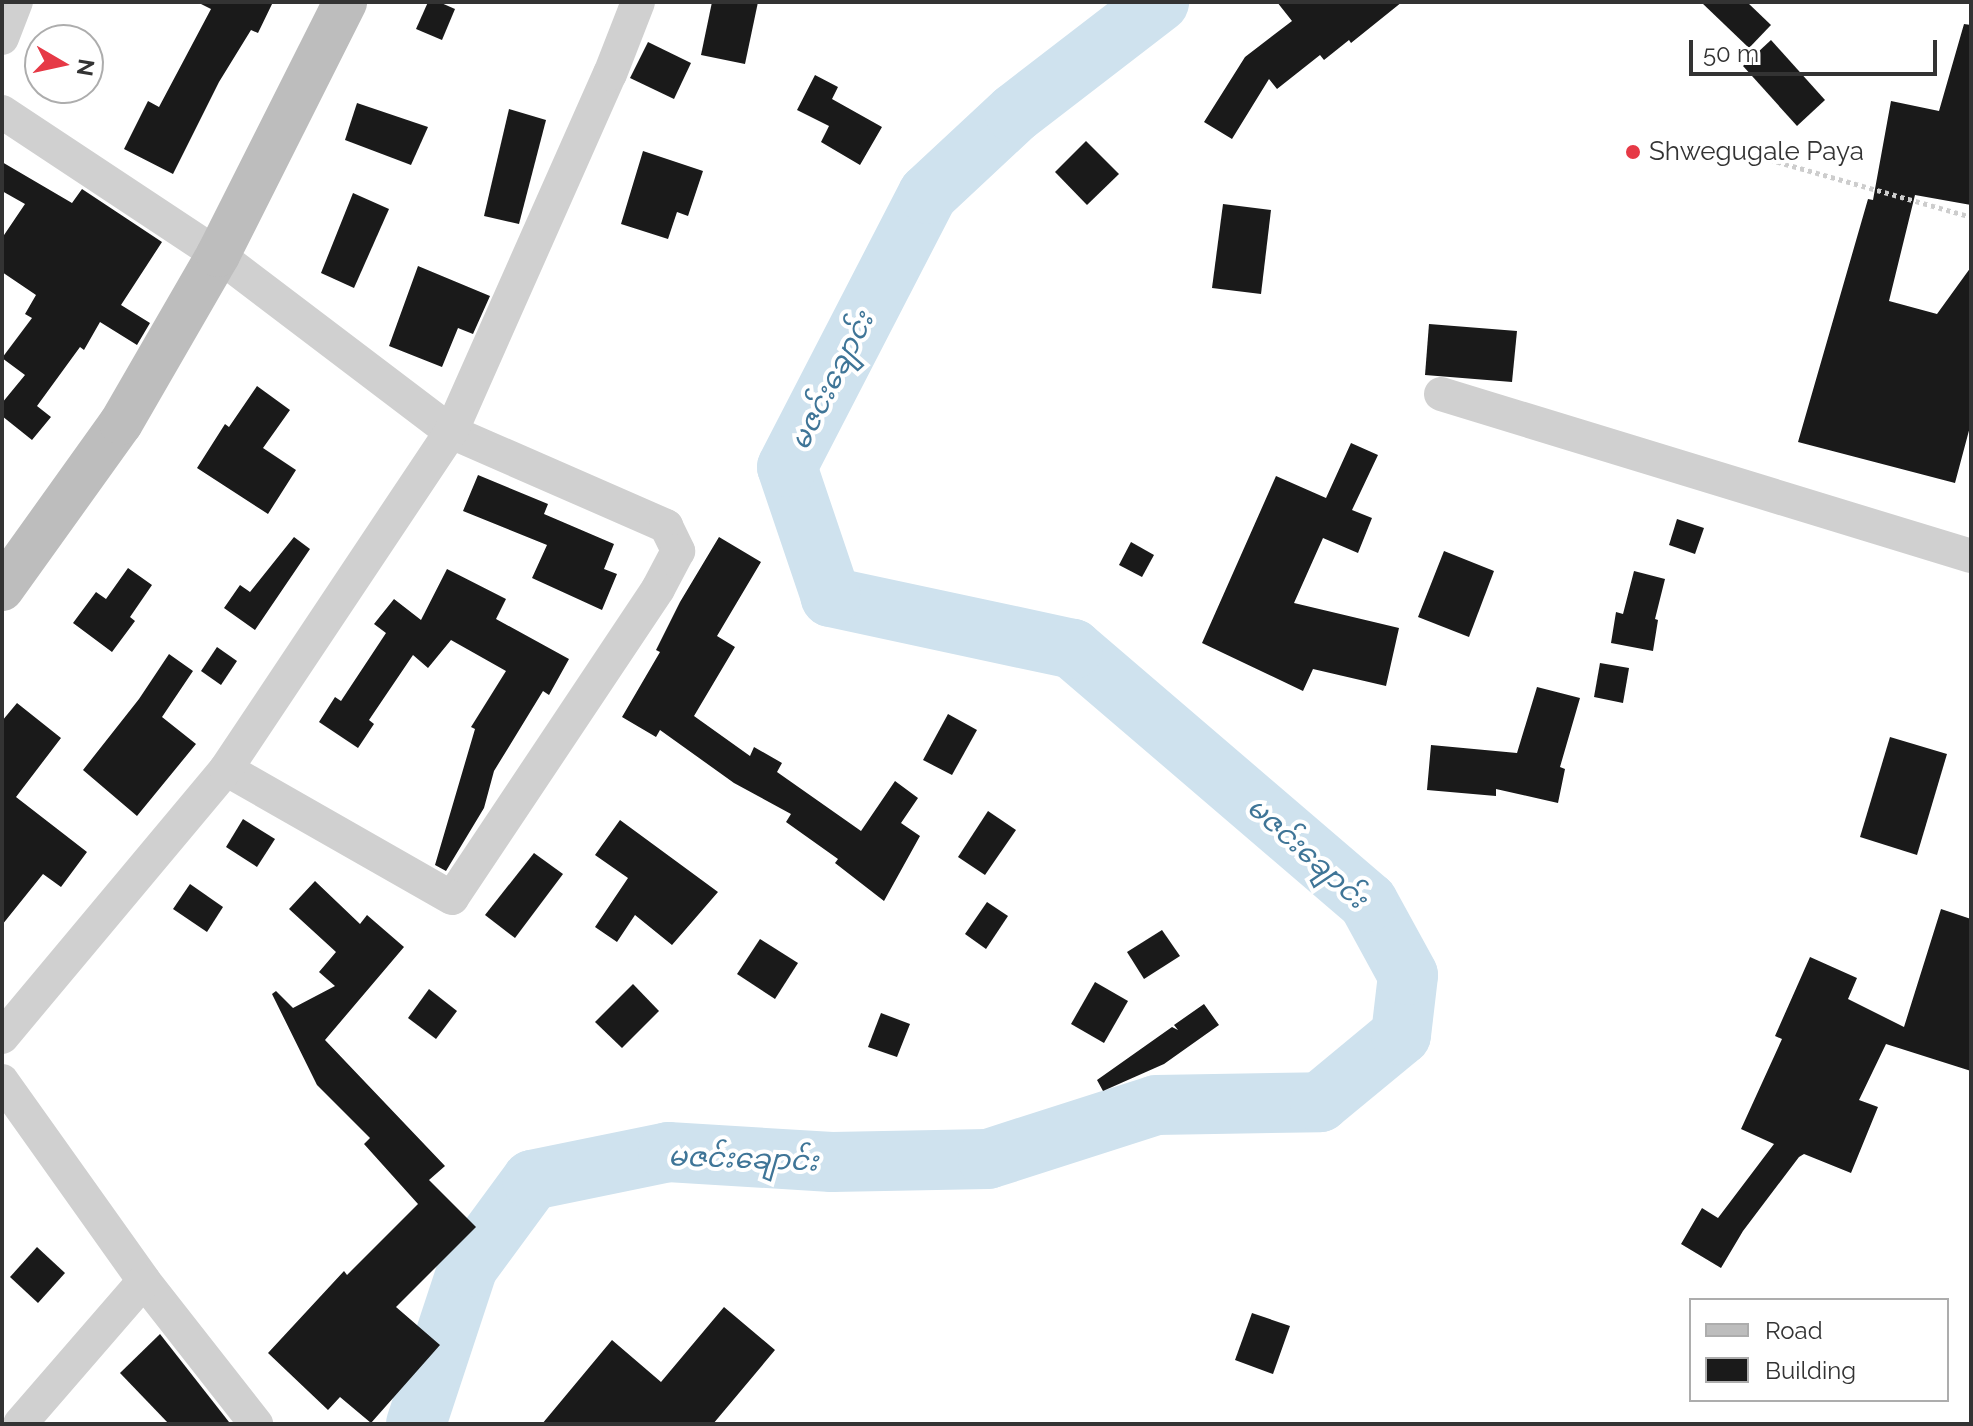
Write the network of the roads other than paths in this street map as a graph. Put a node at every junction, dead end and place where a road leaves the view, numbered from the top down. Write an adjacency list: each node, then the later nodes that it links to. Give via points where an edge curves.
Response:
1 (16, 2): 4 (street)
2 (345, 2): 6 (street)
3 (638, 2): 8 (street)
4 (2, 38)
5 (2, 112): 6 (street)
6 (218, 255): 8 (street); 10 (street, via 121,423)
7 (1441, 394): 9 (street)
8 (451, 432): 11 (street); 11 (street, via 666,526 678,551 452,898)
9 (1971, 556)
10 (2, 589)
11 (226, 769): 12 (street)
12 (2, 1037)
13 (2, 1081): 14 (street)
14 (144, 1281): 15 (street); 16 (street)
15 (20, 1424)
16 (256, 1424)

